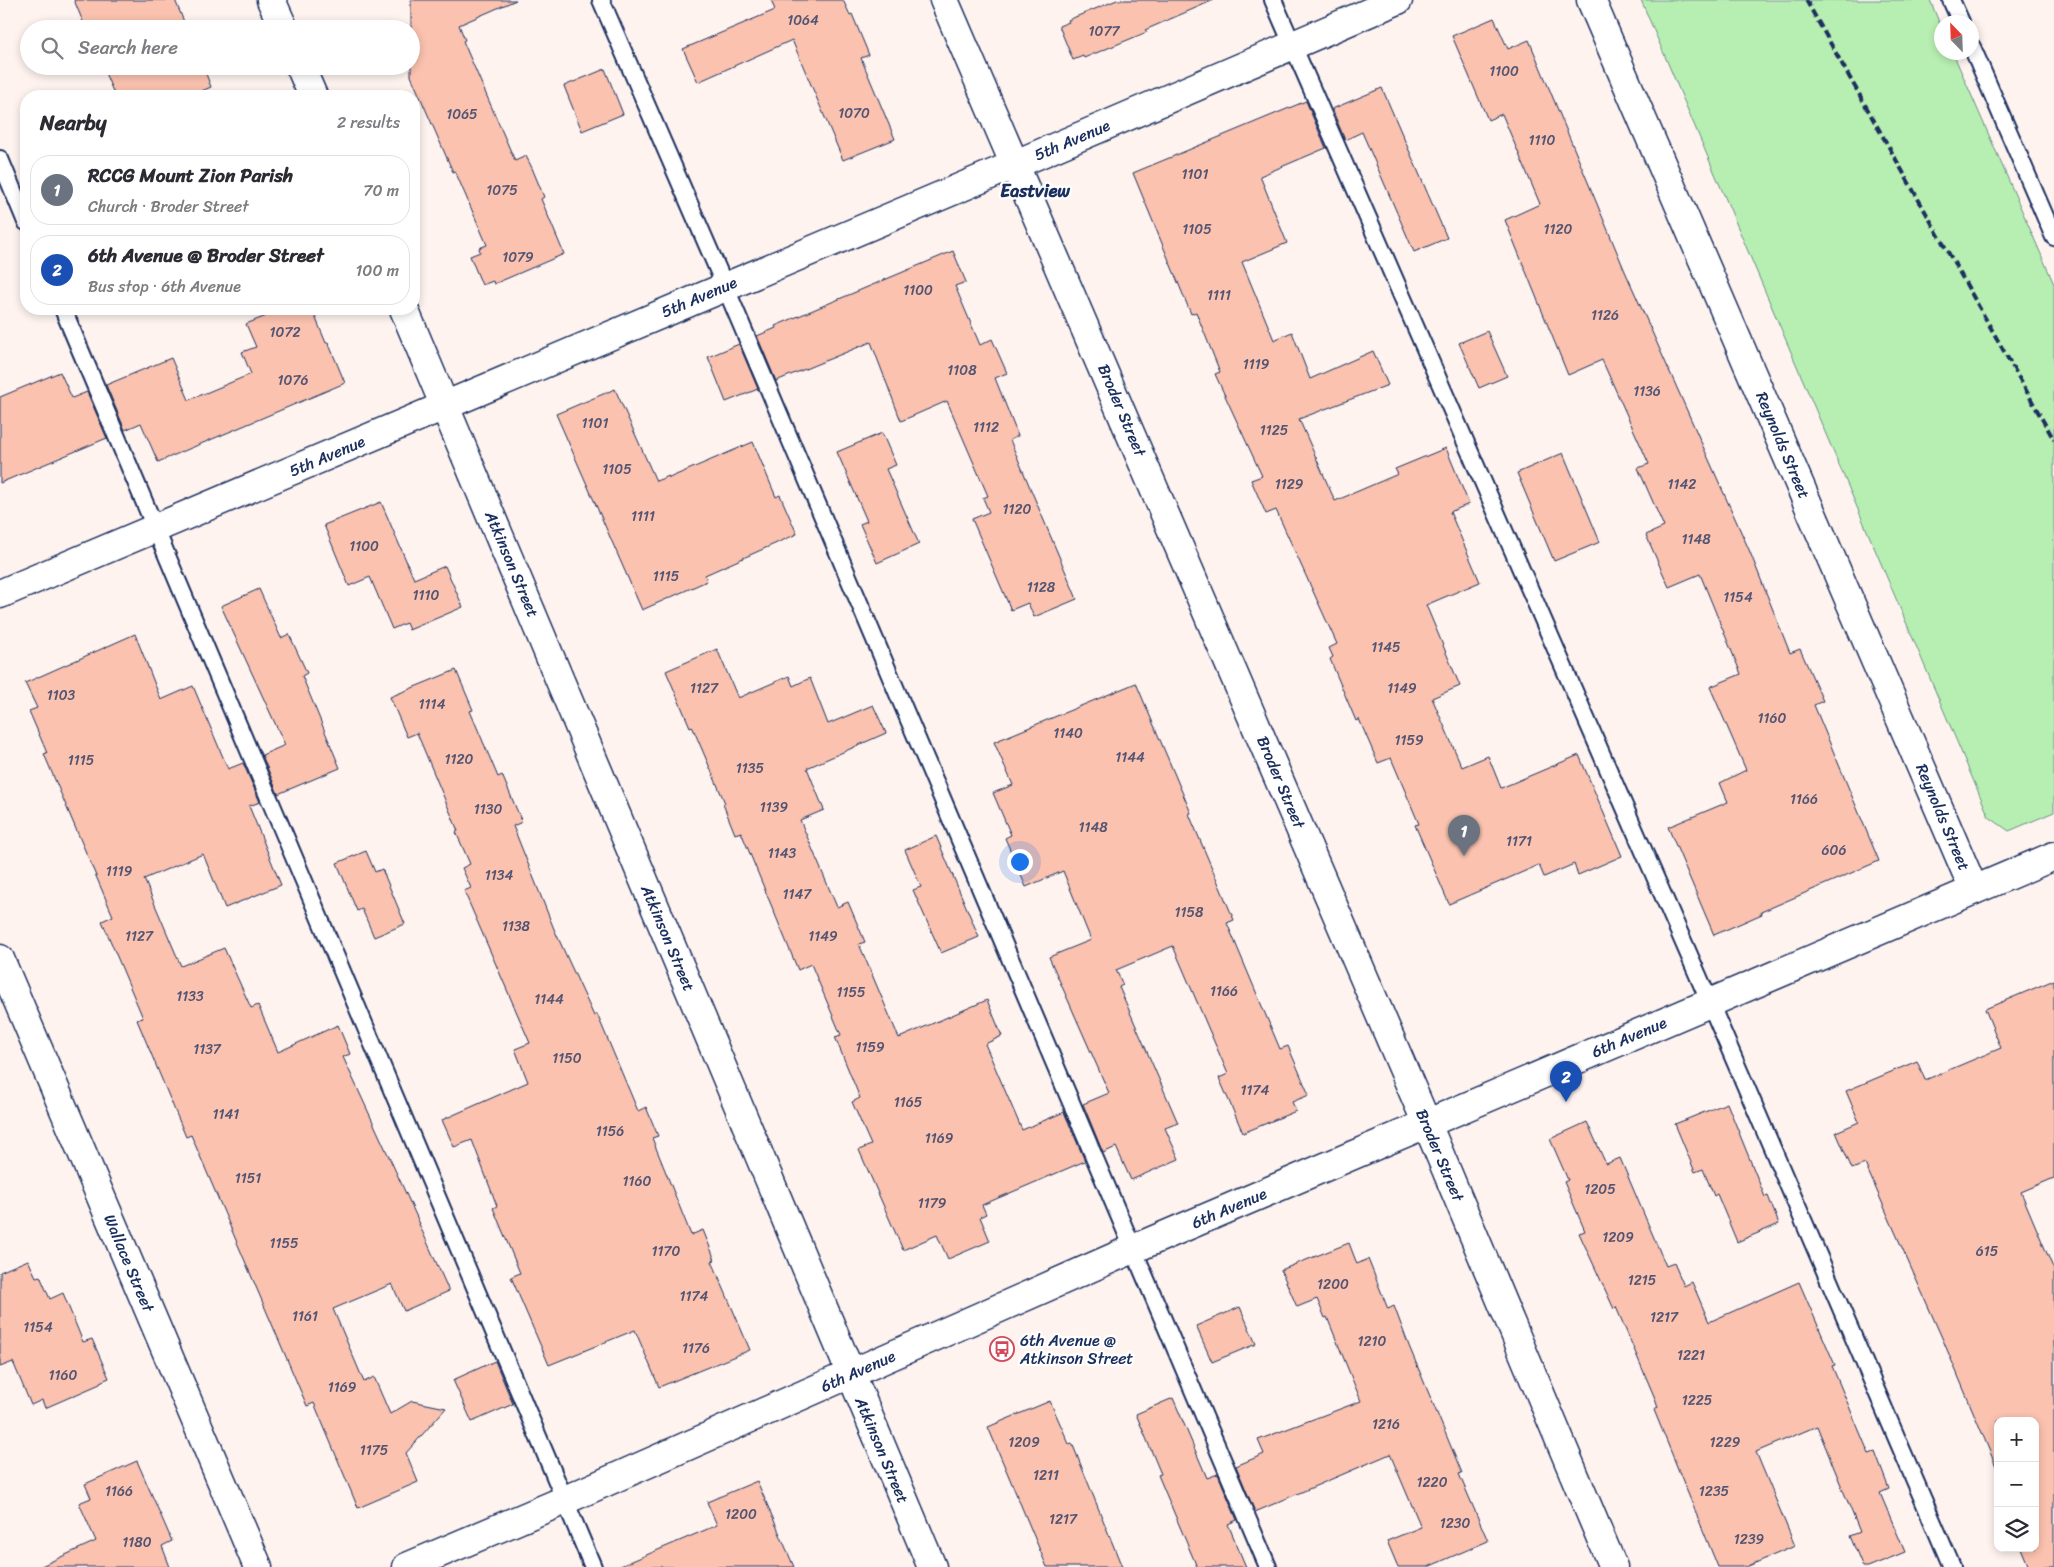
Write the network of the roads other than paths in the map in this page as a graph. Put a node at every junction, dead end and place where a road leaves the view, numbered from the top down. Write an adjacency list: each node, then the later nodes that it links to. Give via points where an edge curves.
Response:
1 (271, 0): 9 (street)
2 (601, 0): 18 (lane)
3 (944, 0): 15 (street, Broder Street)
4 (1273, 0): 10 (lane)
5 (1398, 0): 10 (street, 5th Avenue)
6 (1591, 0): 25 (street, Reynolds Street)
7 (1951, 0): 8 (lane)
8 (1958, 15)
9 (280, 20)
10 (1292, 46): 15 (street, 5th Avenue); 27 (lane)
11 (1978, 60): 17 (lane)
12 (304, 75): 13 (street)
13 (310, 90)
14 (0, 159): 16 (lane)
15 (1016, 164): 18 (street, 5th Avenue); 28 (street, Broder Street)
16 (20, 207)
17 (2054, 237)
18 (725, 286): 21 (street, 5th Avenue); 29 (lane)
19 (65, 315): 22 (lane)
20 (407, 315): 21 (street, Atkinson Street)
21 (446, 406): 22 (street, 5th Avenue); 30 (street, Atkinson Street)
22 (154, 529): 23 (street, 5th Avenue); 31 (lane)
23 (0, 594)
24 (2054, 856): 25 (street, 6th Avenue)
25 (1974, 890): 27 (street, 6th Avenue)
26 (0, 959): 32 (street, Wallace Street)
27 (1710, 1003): 28 (street, 6th Avenue); 38 (lane)
28 (1427, 1124): 29 (street, 6th Avenue); 37 (street, Broder Street)
29 (1133, 1249): 30 (street, 6th Avenue); 36 (lane)
30 (850, 1374): 31 (street, 6th Avenue); 35 (street, Atkinson Street)
31 (565, 1500): 33 (street, 6th Avenue); 34 (lane)
32 (258, 1567)
33 (407, 1567)
34 (593, 1567)
35 (932, 1567)
36 (1268, 1567)
37 (1613, 1567)
38 (1952, 1567)

